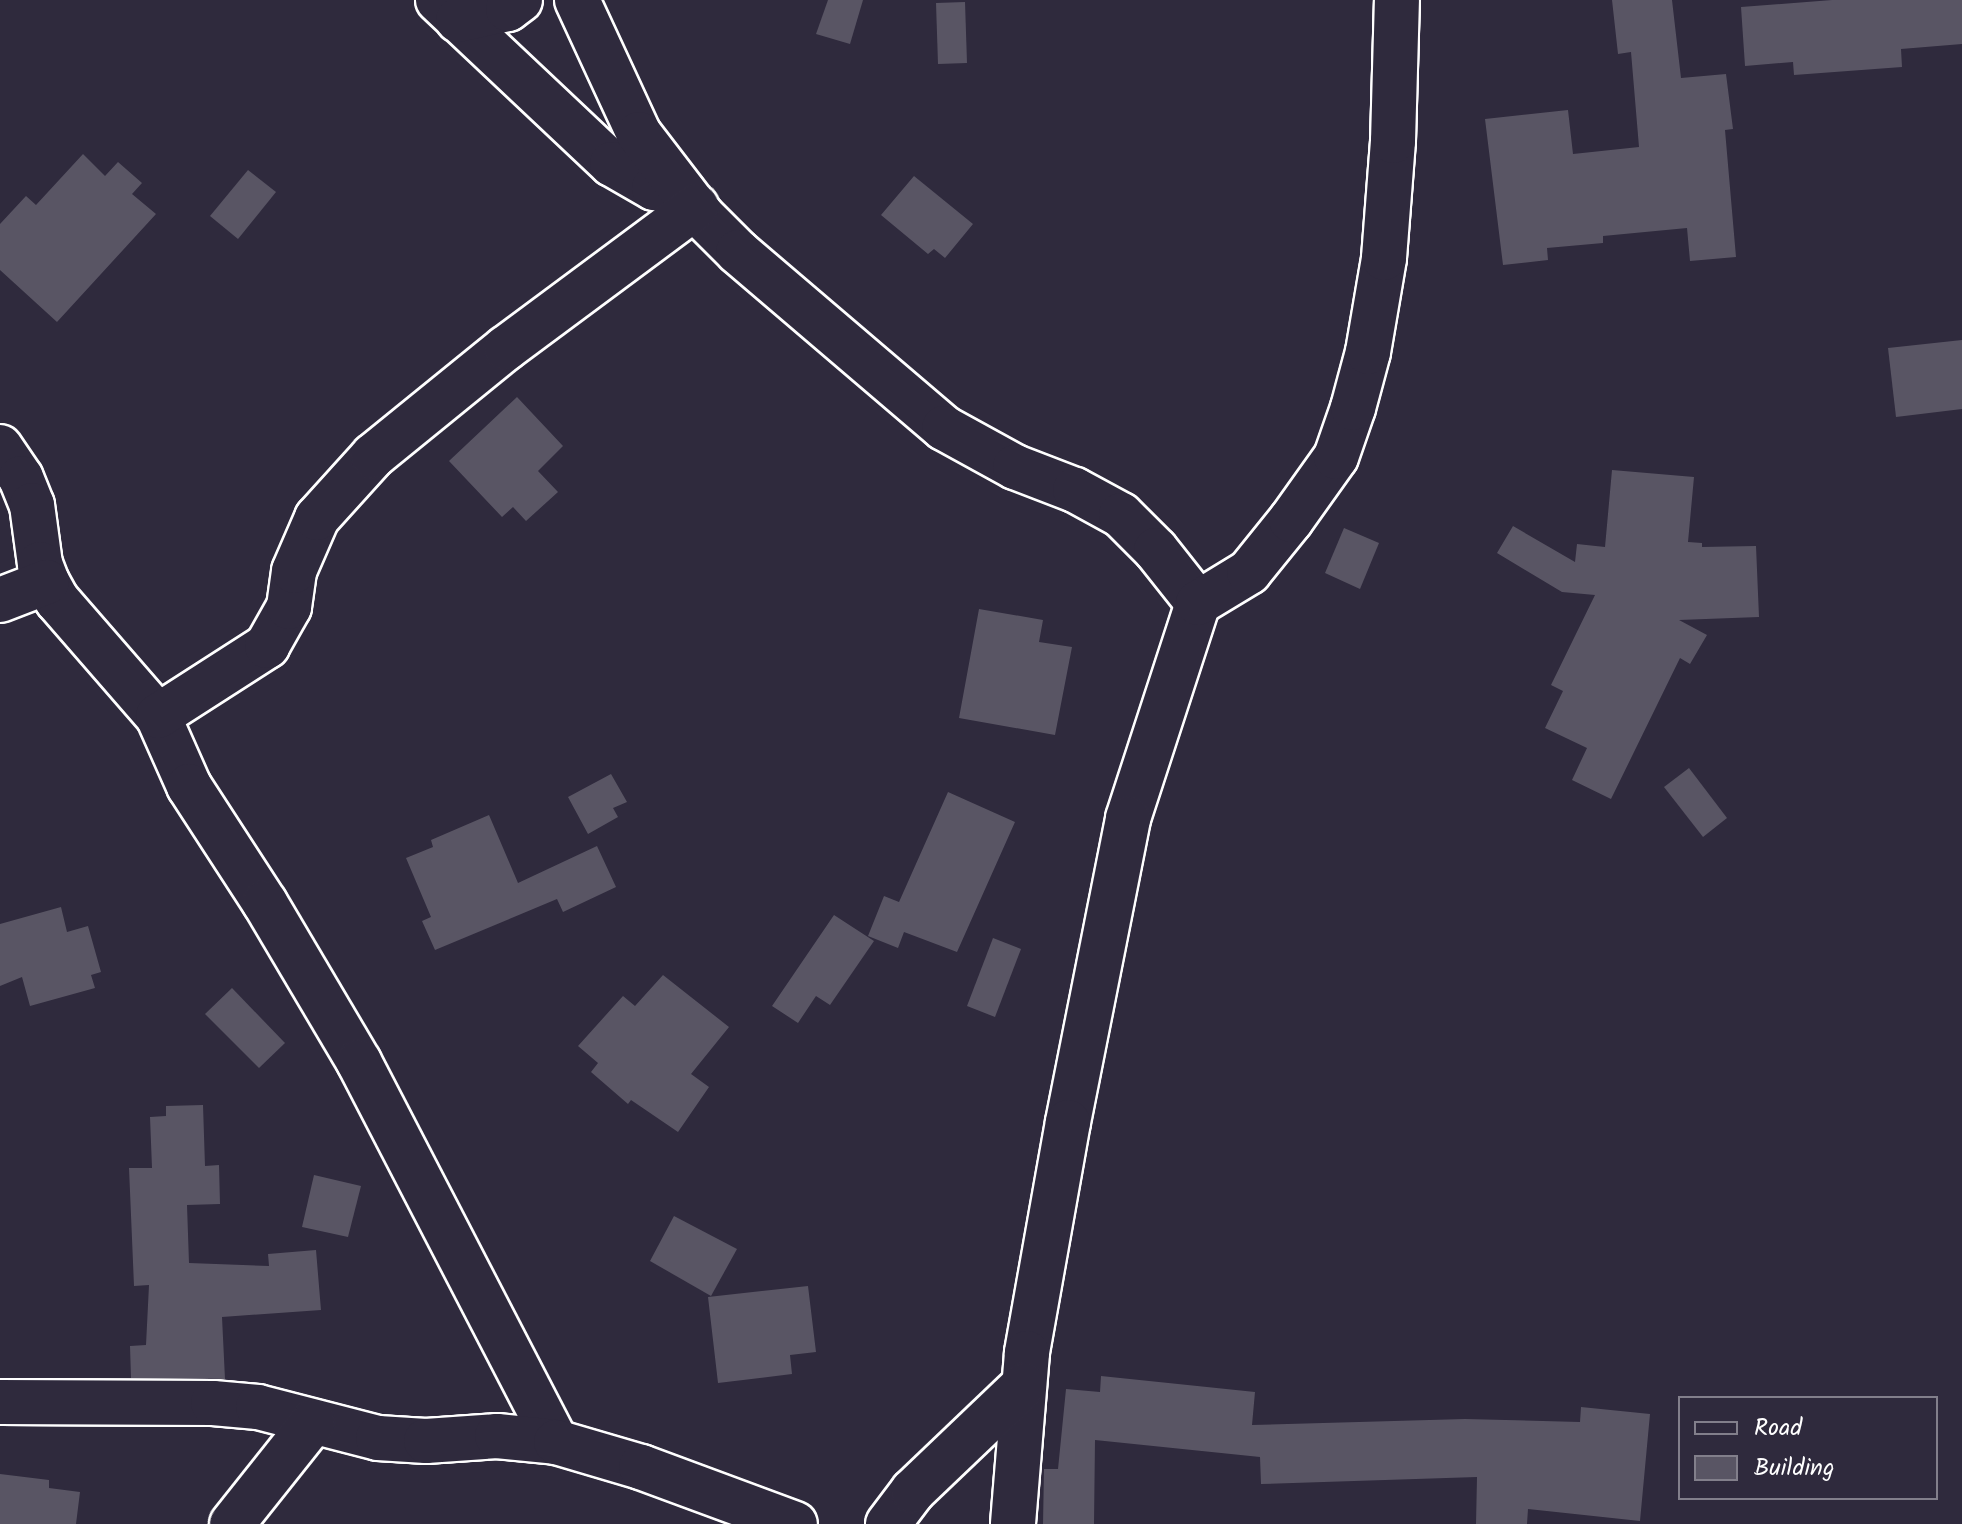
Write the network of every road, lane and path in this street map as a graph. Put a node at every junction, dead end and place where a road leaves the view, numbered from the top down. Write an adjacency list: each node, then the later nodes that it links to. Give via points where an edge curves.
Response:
1 (520, 0): 4 (street, via 508,9)
2 (577, 0): 5 (street, via 639,134)
3 (1397, 0): 9 (street, via 1384,258 1353,408 1336,457 1291,520 1249,572)
4 (448, 10): 5 (street, via 612,164 654,188)
5 (690, 200): 9 (street, via 772,284 944,428 1121,515); 10 (street, via 373,456 317,518 294,571 289,607 267,646)
6 (0, 447): 7 (street, via 32,505)
7 (47, 582): 8 (street); 10 (street)
8 (0, 600)
9 (1198, 603): 11 (street, via 1128,819 1068,1122)
10 (158, 716): 14 (street, via 189,786 359,1062)
11 (1024, 1385): 17 (street, via 913,1491); 18 (street)
12 (0, 1402): 13 (street, via 213,1403 258,1407)
13 (313, 1422): 14 (street, via 378,1438 497,1436); 15 (street)
14 (556, 1442): 16 (street)
15 (232, 1524)
16 (795, 1524)
17 (888, 1524)
18 (1013, 1524)

